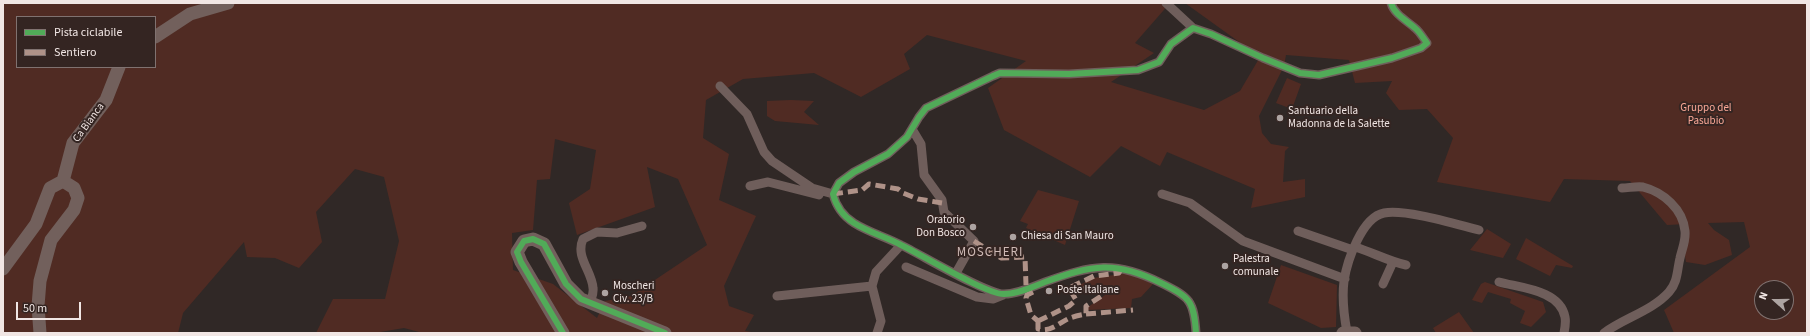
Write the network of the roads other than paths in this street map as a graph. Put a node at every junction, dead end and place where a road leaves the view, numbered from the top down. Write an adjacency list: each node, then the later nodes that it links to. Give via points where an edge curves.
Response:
1 (228, 3): 5 (street, via 190,14)
2 (1166, 3): 4 (street)
3 (1391, 3): 4 (street, via 1427,43 1421,48 1392,58 1319,75 1300,73)
4 (1193, 28): 8 (street, via 1171,44 1159,62 1138,70 1069,74 1000,73 926,108 918,116)
5 (156, 36)
6 (119, 68): 9 (street, Ca Bianca, via 106,100 73,143)
7 (720, 86): 12 (street, via 747,114 764,152 772,161 812,188)
8 (912, 129): 12 (street, via 888,154 854,172 839,183); 23 (street, via 920,144 924,175 942,200 944,212 974,241)
9 (63, 181): 22 (street, via 50,188 36,224); 31 (street, via 74,188 78,198 74,210 51,240 40,281)
10 (750, 186): 12 (street, via 768,182 818,195)
11 (1622, 188): 38 (street, via 1642,187 1666,197 1680,215 1685,230 1685,242 1675,283 1669,292 1661,300)
12 (830, 194): 17 (street, via 839,209 854,222)
13 (1162, 194): 24 (street, via 1190,203 1243,240)
14 (642, 226): 30 (street, via 617,233 597,232 583,239 580,247 583,261 594,289)
15 (1298, 230): 18 (street)
16 (1479, 230): 18 (street, via 1401,212 1383,213 1367,223)
17 (901, 245): 23 (street); 27 (street, via 876,272)
18 (1354, 249): 19 (street, via 1380,255); 24 (street)
19 (1393, 262): 20 (street); 26 (street)
20 (1406, 265)
21 (906, 267): 28 (street, via 977,297 993,299)
22 (3, 269)
23 (956, 274): 28 (street)
24 (1345, 279): 36 (street, via 1344,319)
25 (1499, 282): 37 (street, via 1548,295 1559,303 1566,317)
26 (1383, 284)
27 (872, 286): 29 (street); 34 (street, via 881,321)
28 (1003, 295): 35 (street, via 1093,268 1122,268 1181,292 1190,301 1195,314)
29 (777, 296)
30 (590, 304): 32 (street, via 566,284 544,244 534,239 524,241 517,252 521,262); 33 (street)
31 (40, 333)
32 (563, 333)
33 (665, 333)
34 (877, 333)
35 (1196, 333)
36 (1348, 333)
37 (1564, 333)
38 (1604, 333)

